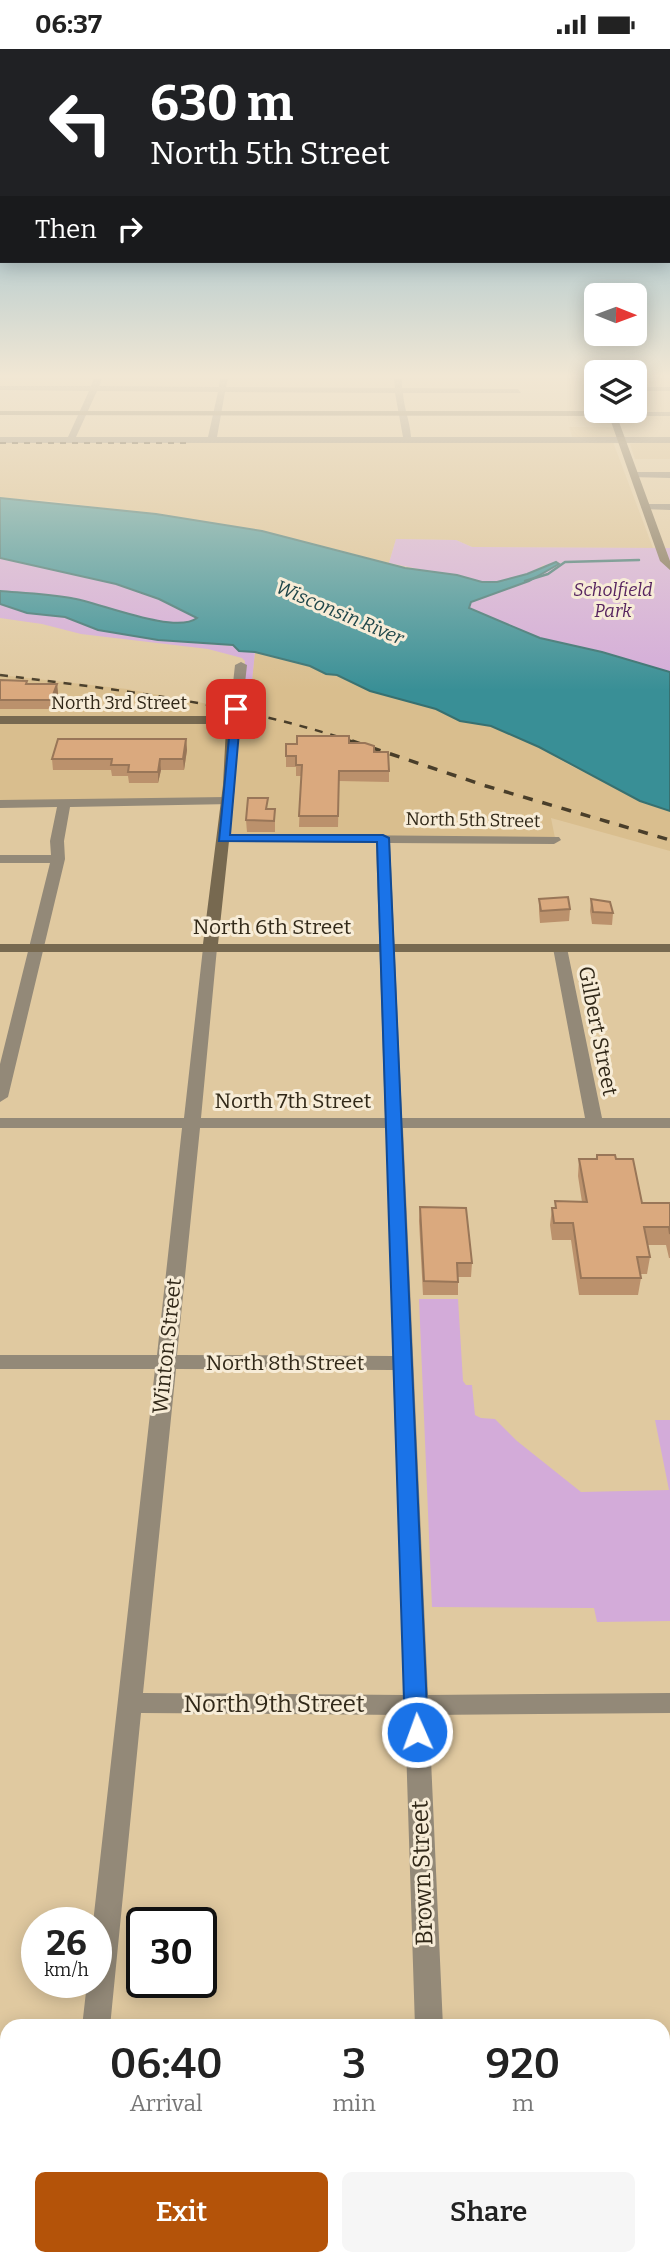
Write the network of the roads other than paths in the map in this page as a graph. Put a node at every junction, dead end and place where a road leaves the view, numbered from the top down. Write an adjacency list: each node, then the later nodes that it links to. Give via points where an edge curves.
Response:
1 (637, 482): 2 (street)
2 (646, 507): 3 (street); 4 (street)
3 (670, 507)
4 (670, 567)
5 (241, 665): 7 (street, Winton Street)
6 (0, 720): 7 (street, North 3rd Street, via 213,720 230,723)
7 (234, 729): 8 (street, Winton Street)
8 (227, 801): 10 (street); 11 (street, Winton Street)
9 (0, 804): 10 (street)
10 (64, 804): 15 (street)
11 (223, 838): 12 (street, North 5th Street); 18 (street, Winton Street)
12 (383, 838): 13 (street, North 5th Street); 19 (street, Brown Street)
13 (554, 840)
14 (0, 859): 15 (street)
15 (58, 859): 17 (street)
16 (0, 948): 17 (street, North 6th Street)
17 (37, 948): 18 (street, North 6th Street); 22 (street)
18 (210, 948): 19 (street, North 6th Street); 24 (street, Winton Street)
19 (385, 948): 20 (street, North 6th Street); 25 (street, Brown Street)
20 (560, 948): 21 (street, North 6th Street); 26 (street, Gilbert Street)
21 (670, 948)
22 (0, 1097)
23 (0, 1123): 24 (street, North 7th Street)
24 (190, 1123): 25 (street, North 7th Street); 29 (street, Winton Street)
25 (393, 1123): 26 (street, North 7th Street); 30 (street, Brown Street)
26 (595, 1123): 27 (street, North 7th Street)
27 (670, 1123)
28 (0, 1362): 29 (street, North 8th Street)
29 (165, 1363): 30 (street, North 8th Street); 31 (street, Winton Street)
30 (402, 1363): 33 (street, Brown Street)
31 (129, 1703): 33 (street, North 9th Street); 34 (street, Winton Street)
32 (670, 1703): 33 (street, North 9th Street)
33 (416, 1705): 35 (street, Brown Street)
34 (97, 2019)
35 (429, 2019)

